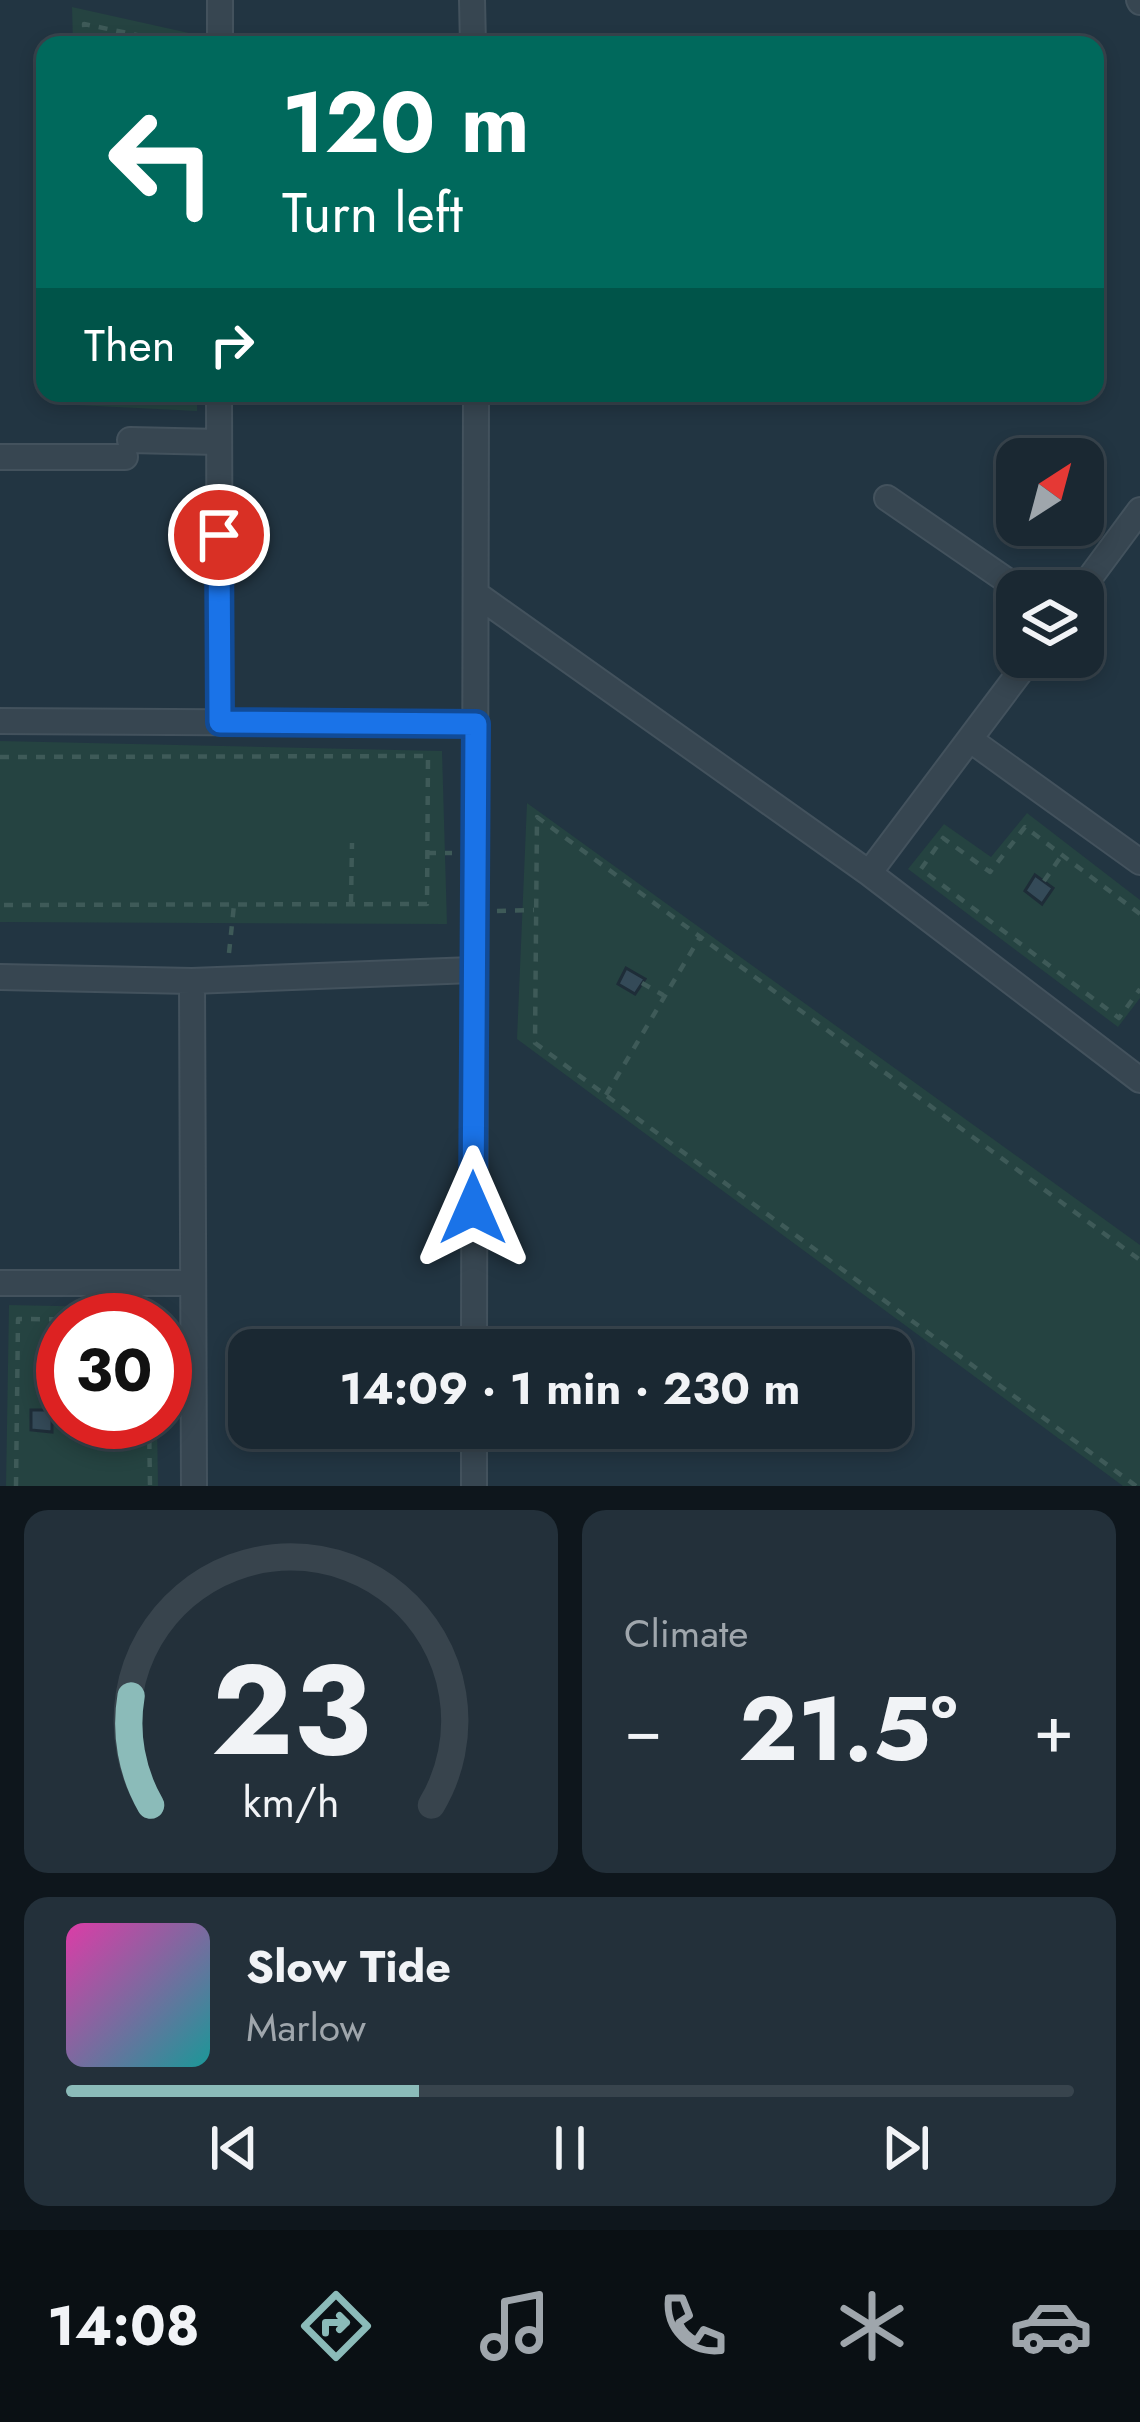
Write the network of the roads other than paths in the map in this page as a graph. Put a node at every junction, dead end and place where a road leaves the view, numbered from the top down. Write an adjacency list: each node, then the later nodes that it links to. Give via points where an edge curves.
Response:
1 (220, 0): 3 (street)
2 (472, 0): 4 (street)
3 (220, 36)
4 (473, 36)
5 (219, 402): 7 (street)
6 (476, 402): 13 (street)
7 (218, 442): 8 (street); 16 (street)
8 (0, 457)
9 (887, 498): 12 (street)
10 (1140, 510): 11 (street)
11 (1096, 570)
12 (996, 573)
13 (476, 594): 17 (street); 20 (street)
14 (1016, 678): 18 (street)
15 (0, 722): 16 (street)
16 (220, 722): 17 (street)
17 (476, 724): 21 (street)
18 (972, 741): 19 (street); 20 (street)
19 (1140, 862)
20 (869, 873): 24 (street)
21 (472, 970): 23 (street); 27 (street)
22 (0, 977): 23 (street)
23 (192, 981): 26 (street)
24 (1136, 1068)
25 (0, 1283): 26 (street)
26 (193, 1283): 29 (street)
27 (474, 1329)
28 (474, 1449): 30 (street)
29 (194, 1486)
30 (474, 1486)

